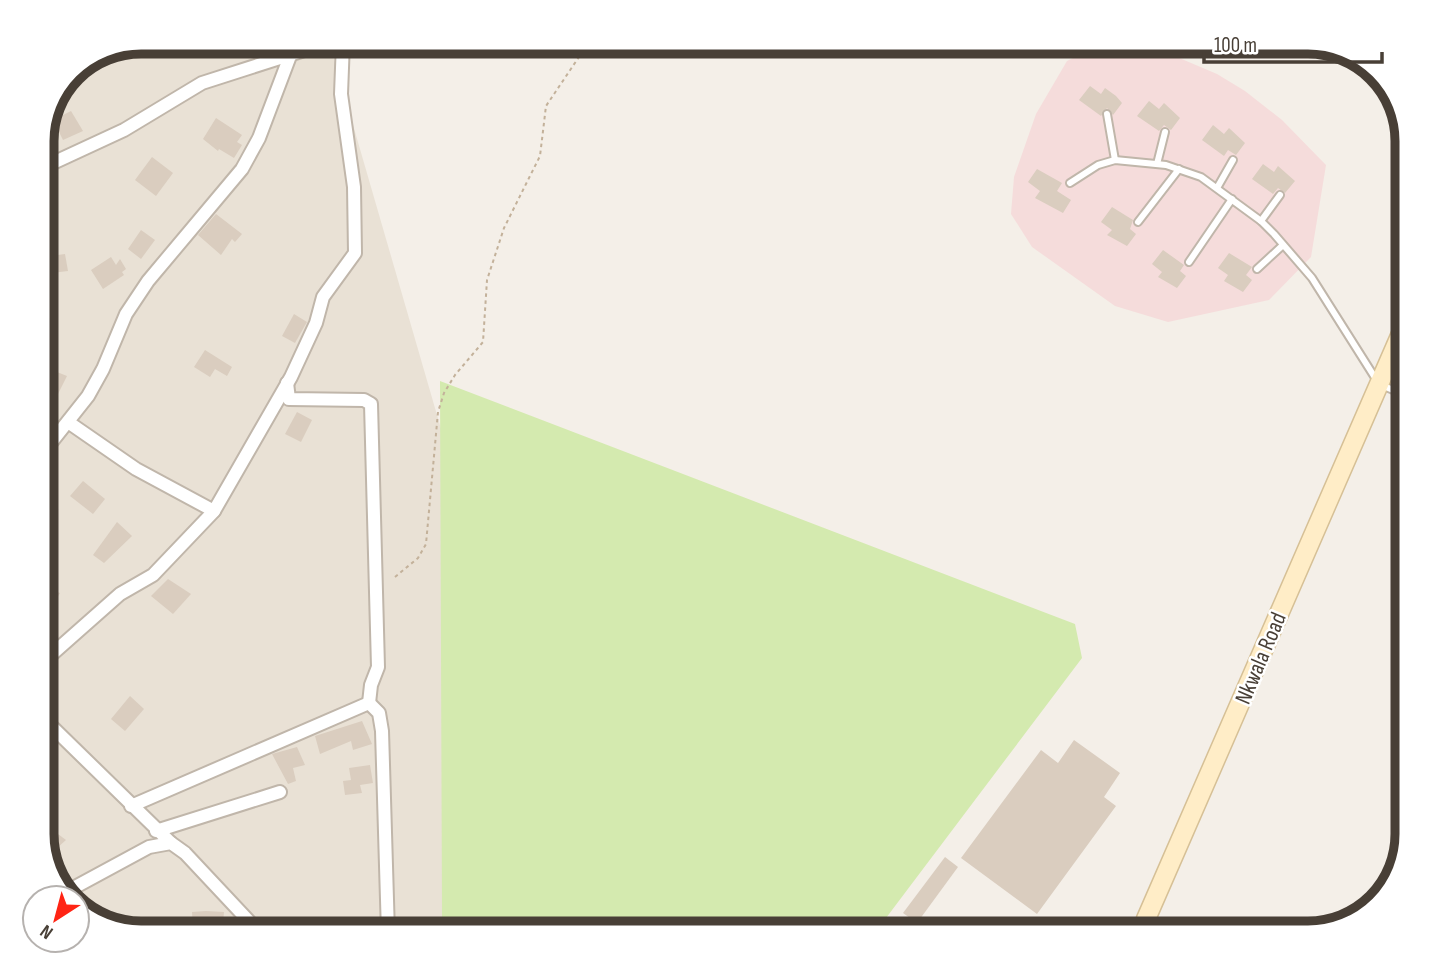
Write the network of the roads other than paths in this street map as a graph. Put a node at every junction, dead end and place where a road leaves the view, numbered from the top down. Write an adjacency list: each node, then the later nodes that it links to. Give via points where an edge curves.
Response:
1 (285, 54): 4 (street)
2 (293, 54): 4 (street)
3 (346, 54): 22 (street, via 341,94 354,187 355,253 323,297 316,323)
4 (290, 55): 9 (street, via 202,83 124,130); 25 (street, via 259,138 242,169 148,281 126,314 88,397)
5 (1107, 114): 7 (lane)
6 (1165, 132): 10 (lane)
7 (1115, 160): 10 (lane); 12 (lane)
8 (1233, 160): 13 (lane)
9 (54, 162)
10 (1157, 164): 11 (lane)
11 (1179, 169): 13 (lane); 17 (lane)
12 (1070, 183)
13 (1217, 188): 15 (lane)
14 (1280, 195): 16 (lane)
15 (1232, 199): 16 (lane); 19 (lane)
16 (1261, 220): 18 (lane)
17 (1138, 222)
18 (1283, 245): 20 (lane); 23 (lane, via 1312,278)
19 (1189, 262)
20 (1256, 269)
21 (1395, 347): 23 (street, Nkwala Road)
22 (287, 383): 27 (street); 29 (street, via 289,399 364,400 371,404 378,667)
23 (1379, 384): 24 (lane); 38 (street, Nkwala Road)
24 (1395, 391)
25 (68, 422): 26 (street); 27 (street, via 136,469)
26 (54, 439)
27 (214, 511): 28 (street, via 153,575 120,594)
28 (54, 652)
29 (369, 703): 32 (street); 37 (street, via 379,713 382,731)
30 (54, 729): 32 (street)
31 (280, 792): 33 (street)
32 (131, 806): 33 (street)
33 (156, 831): 34 (street)
34 (171, 843): 35 (street, via 149,847); 36 (street)
35 (79, 884)
36 (249, 921)
37 (388, 921)
38 (1146, 921)

